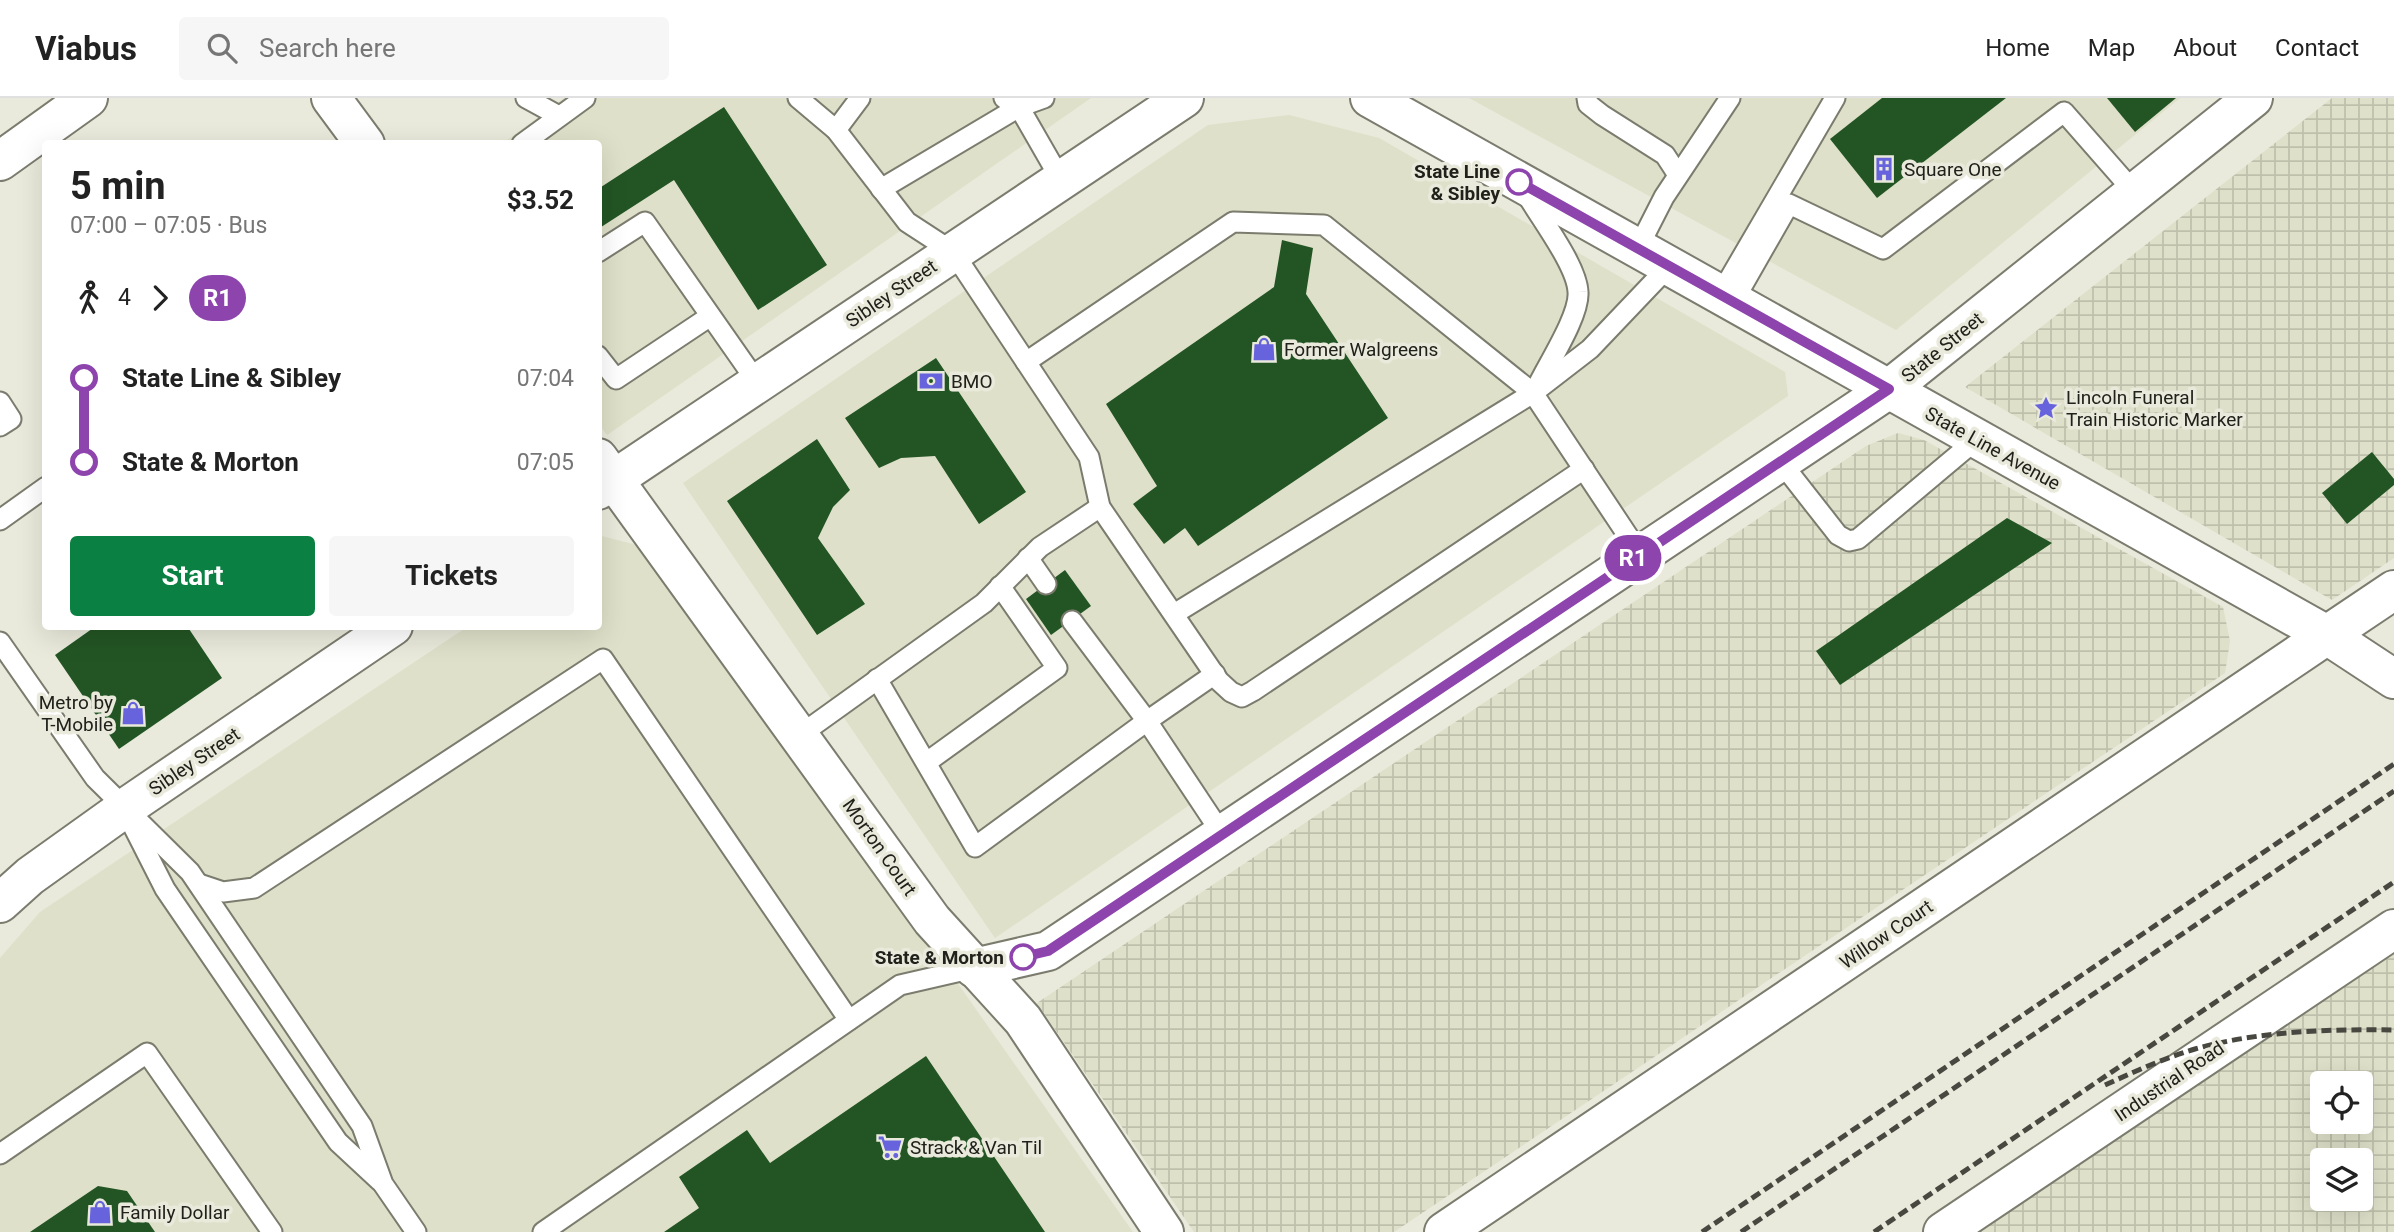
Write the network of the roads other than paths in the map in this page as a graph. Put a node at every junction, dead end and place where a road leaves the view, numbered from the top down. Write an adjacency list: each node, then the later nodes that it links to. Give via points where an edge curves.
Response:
1 (88, 98): 18 (street)
2 (331, 98): 16 (street)
3 (526, 98): 14 (lane)
4 (585, 98): 14 (lane)
5 (798, 98): 15 (lane)
6 (860, 98): 15 (lane)
7 (1184, 98): 20 (street, Sibley Street)
8 (1370, 98): 21 (street, State Line Avenue)
9 (1587, 98): 19 (lane, via 1602,115 1665,155)
10 (1730, 98): 19 (lane)
11 (1835, 98): 27 (lane)
12 (2253, 98): 23 (street, State Street)
13 (1025, 101): 20 (lane); 22 (lane)
14 (559, 116): 17 (lane)
15 (836, 130): 22 (lane)
16 (362, 140)
17 (527, 140)
18 (0, 160)
19 (1678, 175): 26 (lane)
20 (1061, 180): 25 (street, Sibley Street)
21 (1519, 182): 26 (street, State Line Avenue); 33 (lane, via 1574,273 1578,293 1574,313)
22 (881, 189): 25 (lane, via 907,222)
23 (2135, 193): 27 (lane, via 2064,112 1883,249 1789,204); 32 (street, State Street)
24 (602, 249): 28 (lane, via 645,222)
25 (953, 252): 30 (lane); 31 (street, Sibley Street)
26 (1653, 257): 27 (street, State Line Avenue); 33 (lane, via 1590,349)
27 (1727, 298): 32 (street, State Line Avenue)
28 (709, 317): 29 (lane, via 616,379); 31 (lane)
29 (602, 361)
30 (1026, 362): 33 (lane, via 1233,222 1324,225); 41 (lane, via 1089,457)
31 (757, 382): 39 (street, Sibley Street)
32 (1889, 389): 36 (street, State Line Avenue); 37 (street, State Street)
33 (1533, 393): 38 (lane); 48 (lane)
34 (0, 402): 35 (lane, via 11,419)
35 (0, 426)
36 (1977, 439): 37 (lane, via 1858,539 1849,541 1838,535); 51 (street, State Line Avenue)
37 (1780, 461): 43 (street, State Street)
38 (1584, 469): 43 (lane); 53 (lane, via 1253,691 1242,696 1231,692)
39 (604, 476): 57 (street, Morton Court)
40 (42, 490): 42 (lane)
41 (1100, 507): 44 (lane); 48 (lane)
42 (0, 520)
43 (1640, 554): 60 (street, State Street)
44 (1028, 558): 45 (lane); 46 (lane)
45 (1046, 584)
46 (1000, 586): 54 (lane, via 984,603); 58 (lane, via 1057,668)
47 (2394, 590): 51 (street, Willow Court)
48 (1174, 614): 53 (lane)
49 (1072, 621): 56 (lane)
50 (387, 630): 59 (street, Sibley Street)
51 (2328, 635): 55 (street, State Line Avenue); 74 (street, Willow Court)
52 (0, 642): 59 (lane, via 95,778)
53 (1215, 674): 56 (lane)
54 (877, 679): 57 (lane); 58 (lane)
55 (2394, 679)
56 (1147, 721): 58 (lane, via 975,847); 60 (lane)
57 (800, 735): 64 (street, Morton Court, via 932,920)
58 (927, 762)
59 (125, 808): 61 (lane); 62 (street, Sibley Street); 67 (lane, via 165,889)
60 (1222, 834): 64 (street, State Street, via 1048,951)
61 (199, 884): 65 (lane, via 223,892 254,888 603,659); 66 (lane)
62 (0, 903)
63 (2394, 929): 75 (street, Industrial Road)
64 (975, 968): 65 (lane, via 900,985); 73 (street, Morton Court, via 1023,1020)
65 (849, 1020): 72 (lane)
66 (321, 1065): 67 (lane); 69 (lane, via 362,1126)
67 (296, 1081): 69 (lane, via 338,1142)
68 (0, 1154): 70 (lane, via 147,1053)
69 (383, 1184): 71 (lane)
70 (272, 1232)
71 (416, 1232)
72 (543, 1232)
73 (1164, 1232)
74 (1444, 1232)
75 (1943, 1232)

